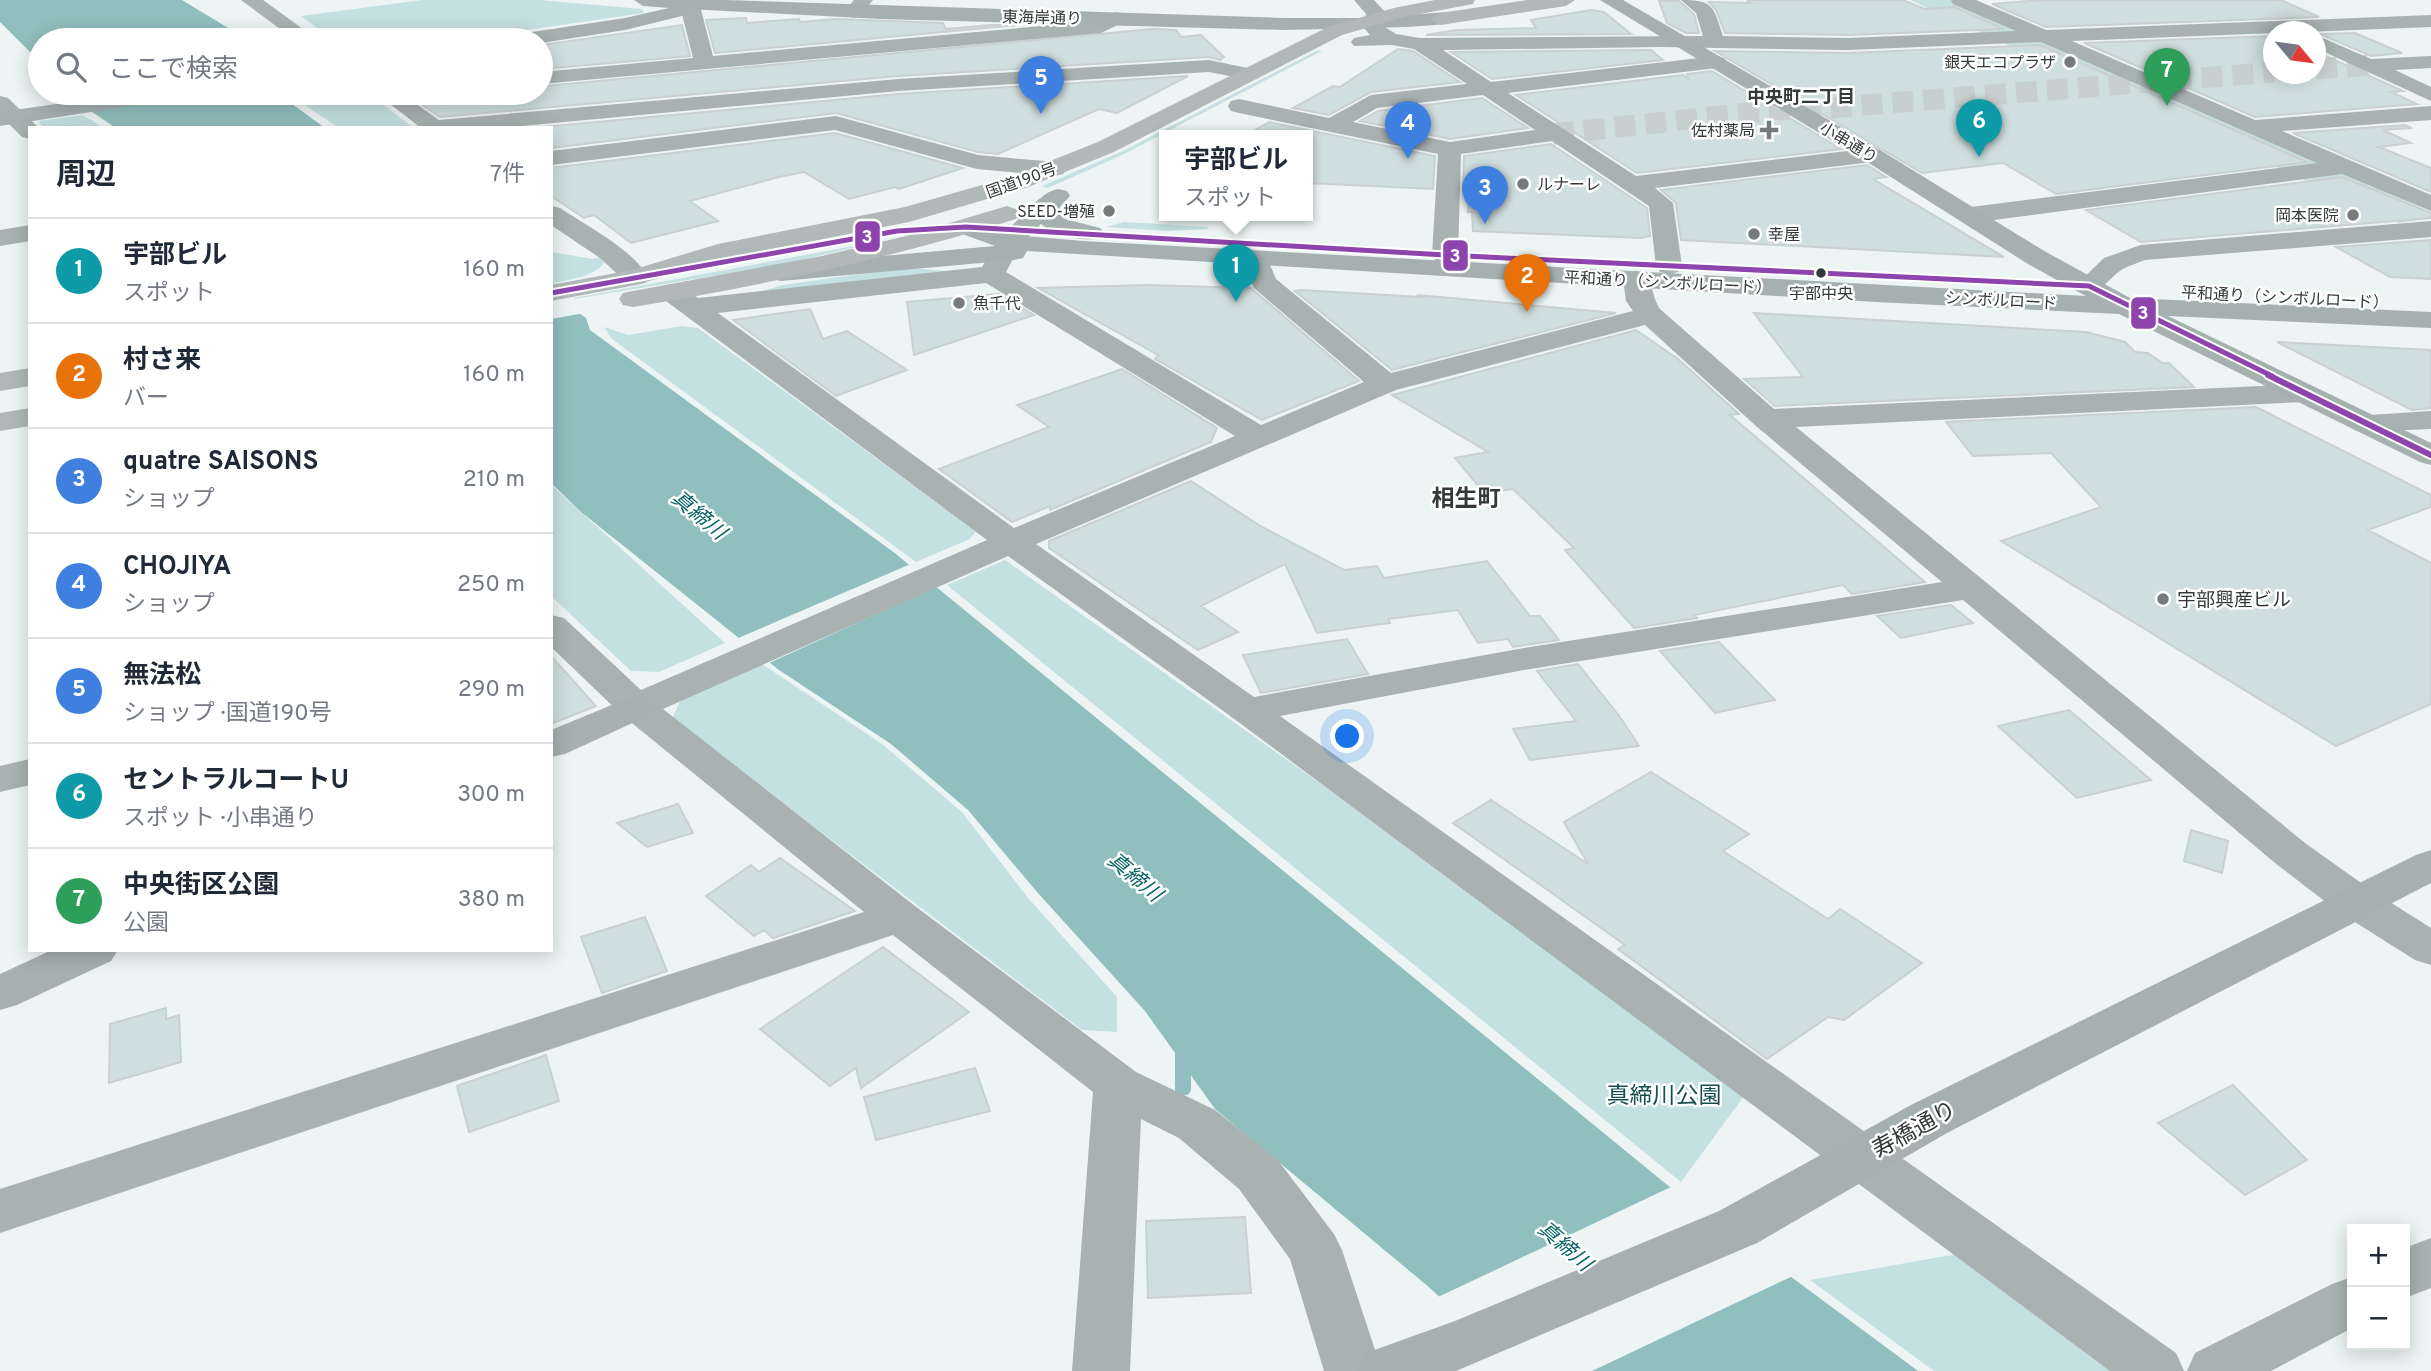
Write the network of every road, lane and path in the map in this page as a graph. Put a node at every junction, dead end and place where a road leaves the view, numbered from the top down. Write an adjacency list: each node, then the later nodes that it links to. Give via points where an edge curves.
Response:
1 (250, 0): 20 (street)
2 (643, 0): 9 (street, 東海岸通り)
3 (817, 0): 10 (street, 東海岸通り)
4 (1466, 0): 18 (highway, 国道190号)
5 (1566, 0): 15 (highway)
6 (1609, 0): 25 (street, 小串通り)
7 (1690, 0): 30 (street, via 1705,10)
8 (1961, 0): 23 (street)
9 (695, 4): 10 (street, 東海岸通り); 22 (street, via 656,18); 32 (street)
10 (859, 4): 12 (street, 東海岸通り); 13 (street, 東海岸通り)
11 (2238, 9): 16 (street)
12 (954, 14): 14 (street, 東海岸通り); 24 (street)
13 (1275, 17): 14 (street, 東海岸通り); 18 (street); 18 (street); 27 (street, via 1307,32 1310,37)
14 (1117, 18): 24 (street, via 1101,27)
15 (1448, 18): 18 (street)
16 (2268, 21)
17 (2429, 23): 19 (street)
18 (1367, 24): 26 (street); 27 (highway, 国道190号); 29 (highway, 国道190号)
19 (2326, 27)
20 (291, 28)
21 (2263, 30): 23 (street)
22 (553, 35)
23 (2044, 36): 30 (street); 50 (street)
24 (969, 40): 32 (street); 36 (street)
25 (1682, 41): 26 (street); 30 (street, 小串通り)
26 (1420, 44): 38 (street)
27 (1305, 45): 34 (highway, 国道190号)
28 (2326, 46): 33 (street)
29 (1341, 52)
30 (1716, 52): 38 (street); 53 (street, 小串通り)
31 (2431, 62): 33 (street)
32 (705, 63): 35 (street)
33 (2371, 65): 39 (street)
34 (1250, 74): 36 (street, via 1209,66); 56 (highway, 国道190号)
35 (553, 77)
36 (898, 85): 45 (street); 49 (street)
37 (1273, 88): 42 (highway)
38 (1486, 88): 47 (street, via 1371,102); 51 (street)
39 (2431, 95)
40 (95, 105): 46 (street)
41 (404, 105): 48 (street)
42 (1239, 106): 44 (highway); 47 (street)
43 (2431, 113): 50 (street)
44 (1217, 118)
45 (836, 123): 54 (street); 56 (street, via 977,162)
46 (14, 125)
47 (1333, 125): 52 (street)
48 (434, 126)
49 (446, 126)
50 (2252, 127): 55 (street)
51 (1553, 134): 52 (street); 58 (street)
52 (1450, 149): 69 (street)
53 (1872, 155): 58 (street); 62 (street, 小串通り)
54 (553, 158)
55 (2346, 167): 60 (street); 62 (street)
56 (1055, 169): 57 (highway, 国道190号)
57 (1019, 182): 63 (highway, via 977,205 964,220); 73 (highway, 国道190号, via 908,214 718,252)
58 (1634, 183): 71 (street, via 1661,203)
59 (1062, 195): 63 (highway, 国道190号); 67 (street, via 1046,216); 68 (street)
60 (2431, 204)
61 (553, 214): 73 (street, via 609,252)
62 (1971, 215): 75 (street, 小串通り)
63 (966, 227): 68 (street); 72 (highway, 国道190号); 73 (highway, via 897,231)
64 (2431, 229): 75 (street, via 2141,253 2113,264)
65 (28, 233): 66 (street)
66 (0, 238)
67 (1087, 241): 68 (street); 69 (street, 平和通り（シンボルロード）); 70 (street, 平和通り（シンボルロード）)
68 (1005, 250): 72 (street); 77 (street); 96 (street)
69 (1445, 255): 71 (street, 平和通り（シンボルロード）)
70 (1256, 259): 74 (street, 平和通り（シンボルロード）); 87 (street, via 1264,282)
71 (1669, 266): 75 (street, 平和通り（シンボルロード）)
72 (780, 273): 77 (highway, 国道190号)
73 (636, 277): 78 (highway, 国道190号)
74 (1636, 279): 76 (street, 平和通り（シンボルロード）); 81 (street, via 1640,301)
75 (2089, 286): 79 (street, 平和通り（シンボルロード）); 80 (street, 小串通り)
76 (1876, 294): 80 (street, シンボルロード)
77 (683, 300): 78 (highway, 国道190号); 98 (street)
78 (560, 301)
79 (2431, 305)
80 (2125, 306): 82 (street, 平和通り（シンボルロード）); 88 (street)
81 (1650, 315): 87 (street); 92 (street)
82 (2431, 320)
83 (28, 356): 84 (highway)
84 (0, 361)
85 (28, 377): 86 (highway)
86 (0, 382)
87 (1385, 384): 96 (street)
88 (2303, 393): 92 (street); 95 (street)
89 (28, 396): 90 (highway)
90 (0, 401)
91 (28, 417): 94 (highway)
92 (1767, 419): 99 (street)
93 (2431, 420): 95 (street)
94 (0, 422)
95 (2365, 424): 97 (street)
96 (1257, 436): 98 (street)
97 (2431, 455)
98 (1011, 542): 101 (street); 102 (street)
99 (1972, 588): 102 (street, via 1524,659); 107 (street, via 2290,853)
100 (556, 637): 101 (street)
101 (636, 707): 103 (street); 108 (street)
102 (1247, 710): 113 (street)
103 (553, 744)
104 (28, 772): 105 (street)
105 (0, 779)
106 (2431, 865): 107 (street, 寿橋通り)
107 (2355, 901): 109 (street); 113 (street, 寿橋通り)
108 (899, 917): 112 (street); 114 (street)
109 (2431, 949)
110 (91, 952): 111 (street)
111 (0, 993)
112 (1118, 1085): 118 (street); 119 (street, via 1197,1124 1258,1174 1315,1251)
113 (1863, 1157): 120 (street, 寿橋通り, via 1738,1227); 121 (street)
114 (0, 1211)
115 (2431, 1261): 116 (street)
116 (2410, 1272)
117 (2347, 1304): 122 (street)
118 (1101, 1371)
119 (1353, 1371)
120 (1387, 1371)
121 (2155, 1371)
122 (2216, 1371)

